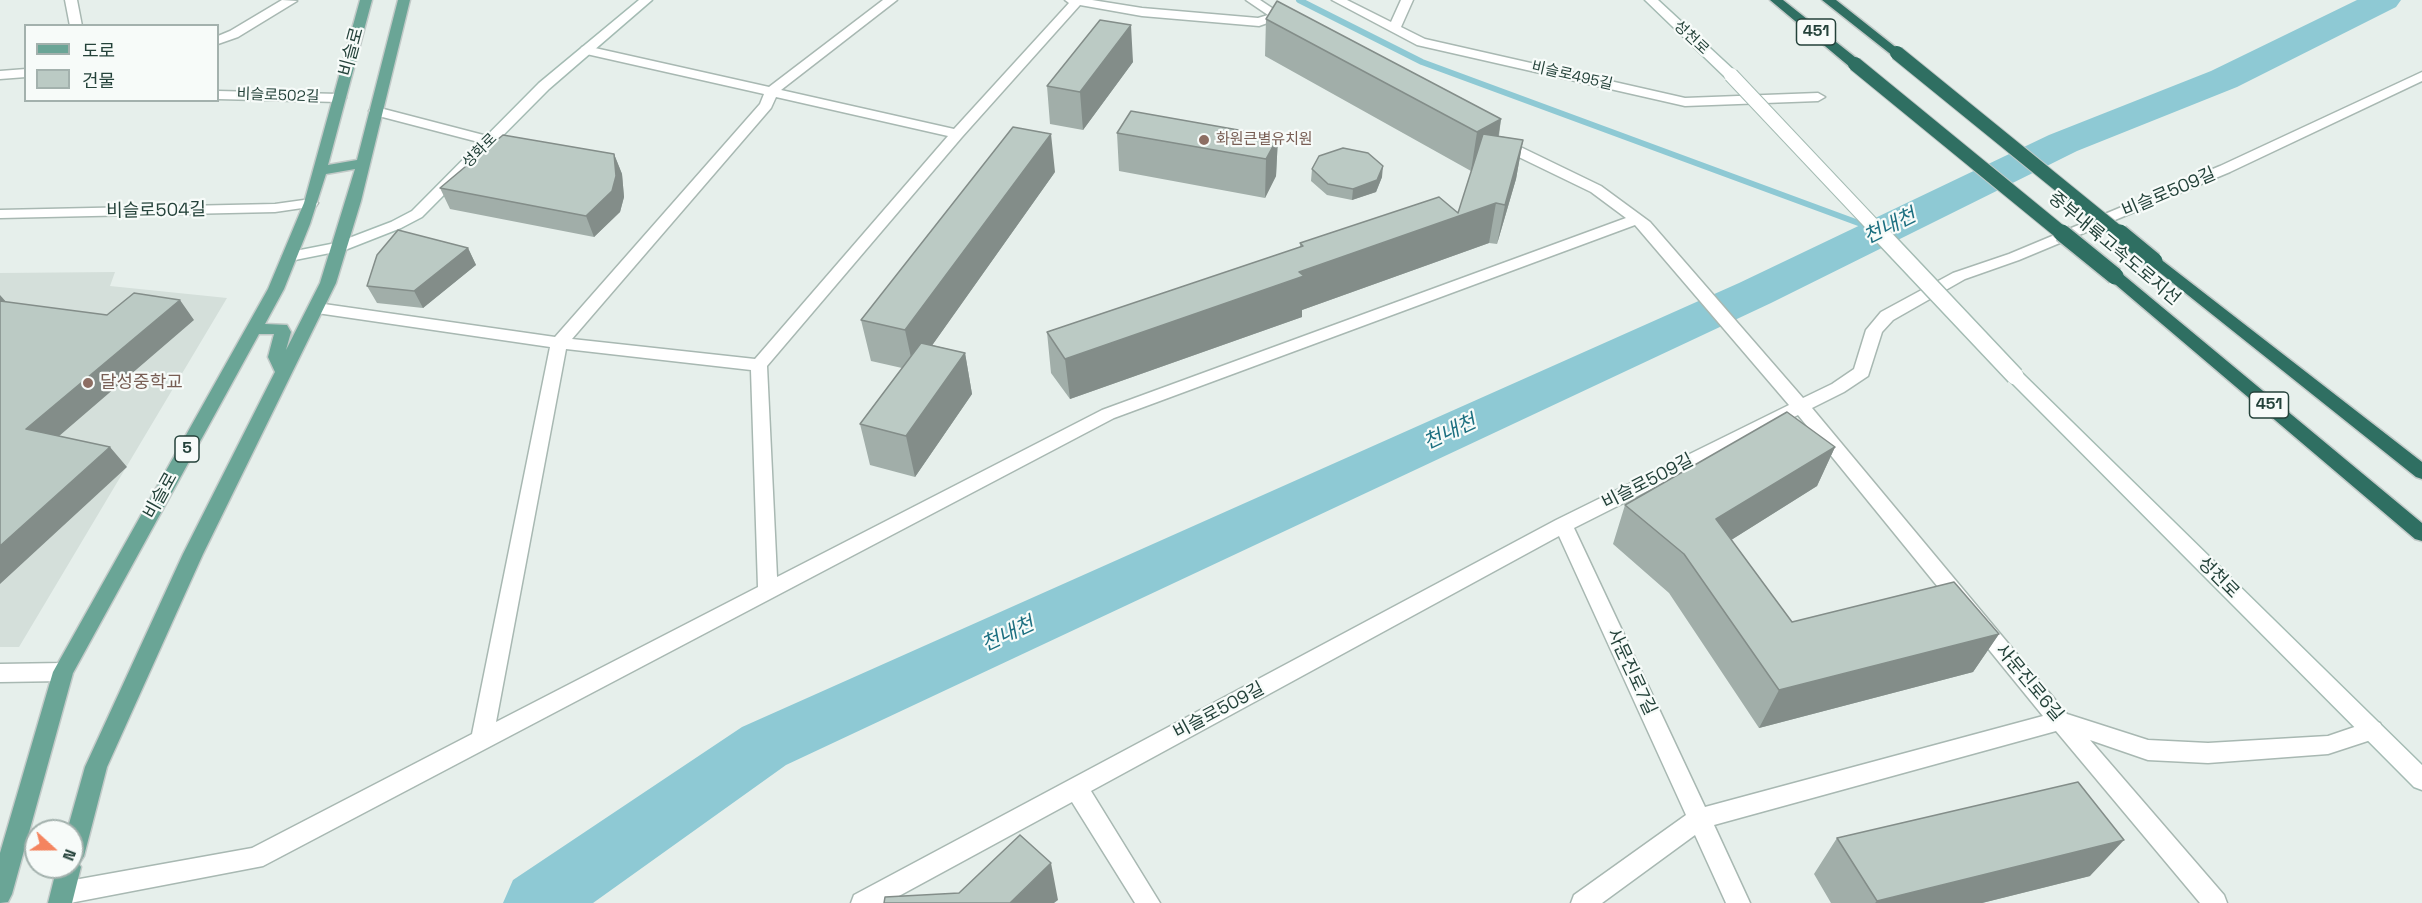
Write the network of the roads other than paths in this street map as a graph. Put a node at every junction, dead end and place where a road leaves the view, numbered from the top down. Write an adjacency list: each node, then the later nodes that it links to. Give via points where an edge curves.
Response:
1 (71, 0): 15 (street)
2 (288, 0): 18 (street, via 291,1)
3 (366, 0): 26 (main road, 비슬로 / 5)
4 (404, 0): 27 (main road, 비슬로)
5 (646, 0): 19 (street, 성화로)
6 (891, 0): 23 (street)
7 (1252, 0): 14 (street)
8 (1338, 0): 16 (street, 비슬로495길)
9 (1407, 0): 16 (street)
10 (1651, 0): 51 (street, 성천로, bridge, via 1731,75 2015,376)
11 (1776, 0): 46 (highway, 중부내륙고속도로지선 / 451, bridge, via 2115,276)
12 (1828, 0): 44 (highway, 중부내륙고속도로지선 / 451, bridge)
13 (1073, 1): 14 (street, via 1142,12 1259,22); 28 (street)
14 (1277, 16): 17 (street)
15 (76, 24)
16 (1394, 29): 25 (street, 비슬로495길, via 1421,42 1685,102)
17 (1302, 32)
18 (219, 40)
19 (586, 50): 23 (street); 30 (street, 성화로)
20 (24, 73): 21 (street)
21 (0, 75)
22 (2422, 76): 43 (street, 비슬로509길, via 2226,170 1959,276 1887,316 1874,330 1862,372 1838,388)
23 (771, 92): 28 (street); 40 (street, via 766,105)
24 (219, 95): 26 (street, 비슬로502길)
25 (1818, 97)
26 (339, 98): 32 (main road, 비슬로 / 5)
27 (376, 111): 30 (street); 31 (main road, 비슬로)
28 (957, 134): 41 (street)
29 (1490, 137): 35 (street, 사문진로6길, via 1596,189)
30 (490, 141): 36 (street, 성화로, via 417,214)
31 (363, 163): 32 (main road); 36 (main road, 비슬로)
32 (320, 171): 33 (main road, 비슬로 / 5)
33 (311, 203): 34 (street, 비슬로504길, via 275,208); 37 (main road, 비슬로 / 5)
34 (0, 214)
35 (1641, 222): 43 (street, 사문진로6길); 47 (street, via 1108,414)
36 (340, 247): 37 (street, 성화로); 38 (main road, 비슬로)
37 (290, 256): 39 (main road, 비슬로 / 5)
38 (317, 308): 40 (street); 42 (main road, 비슬로)
39 (254, 329): 42 (main road, via 281,329 276,357); 48 (main road, 비슬로 / 5)
40 (559, 343): 41 (street); 52 (street)
41 (759, 365): 47 (street)
42 (283, 371): 55 (main road, 비슬로, via 193,554 96,766)
43 (1795, 400): 45 (street, 비슬로509길); 50 (street, 사문진로6길)
44 (2422, 472)
45 (1563, 525): 54 (street, 비슬로509길); 56 (street, 사문진로7길)
46 (2422, 534)
47 (768, 591): 52 (street)
48 (63, 672): 49 (street); 58 (main road, 비슬로 / 5)
49 (0, 673)
50 (2060, 721): 51 (street, via 2148,750 2208,753 2328,745); 56 (street); 64 (street, 사문진로6길)
51 (2372, 730): 53 (street, 성천로)
52 (482, 740): 59 (street, via 255,858)
53 (2422, 780)
54 (1076, 788): 60 (street, 비슬로509길); 61 (street)
55 (82, 819)
56 (1699, 819): 62 (street); 63 (street, 사문진로7길)
57 (66, 879): 59 (main road)
58 (0, 894)
59 (62, 898)
60 (863, 903)
61 (1148, 903)
62 (1584, 903)
63 (1738, 903)
64 (2215, 903)

